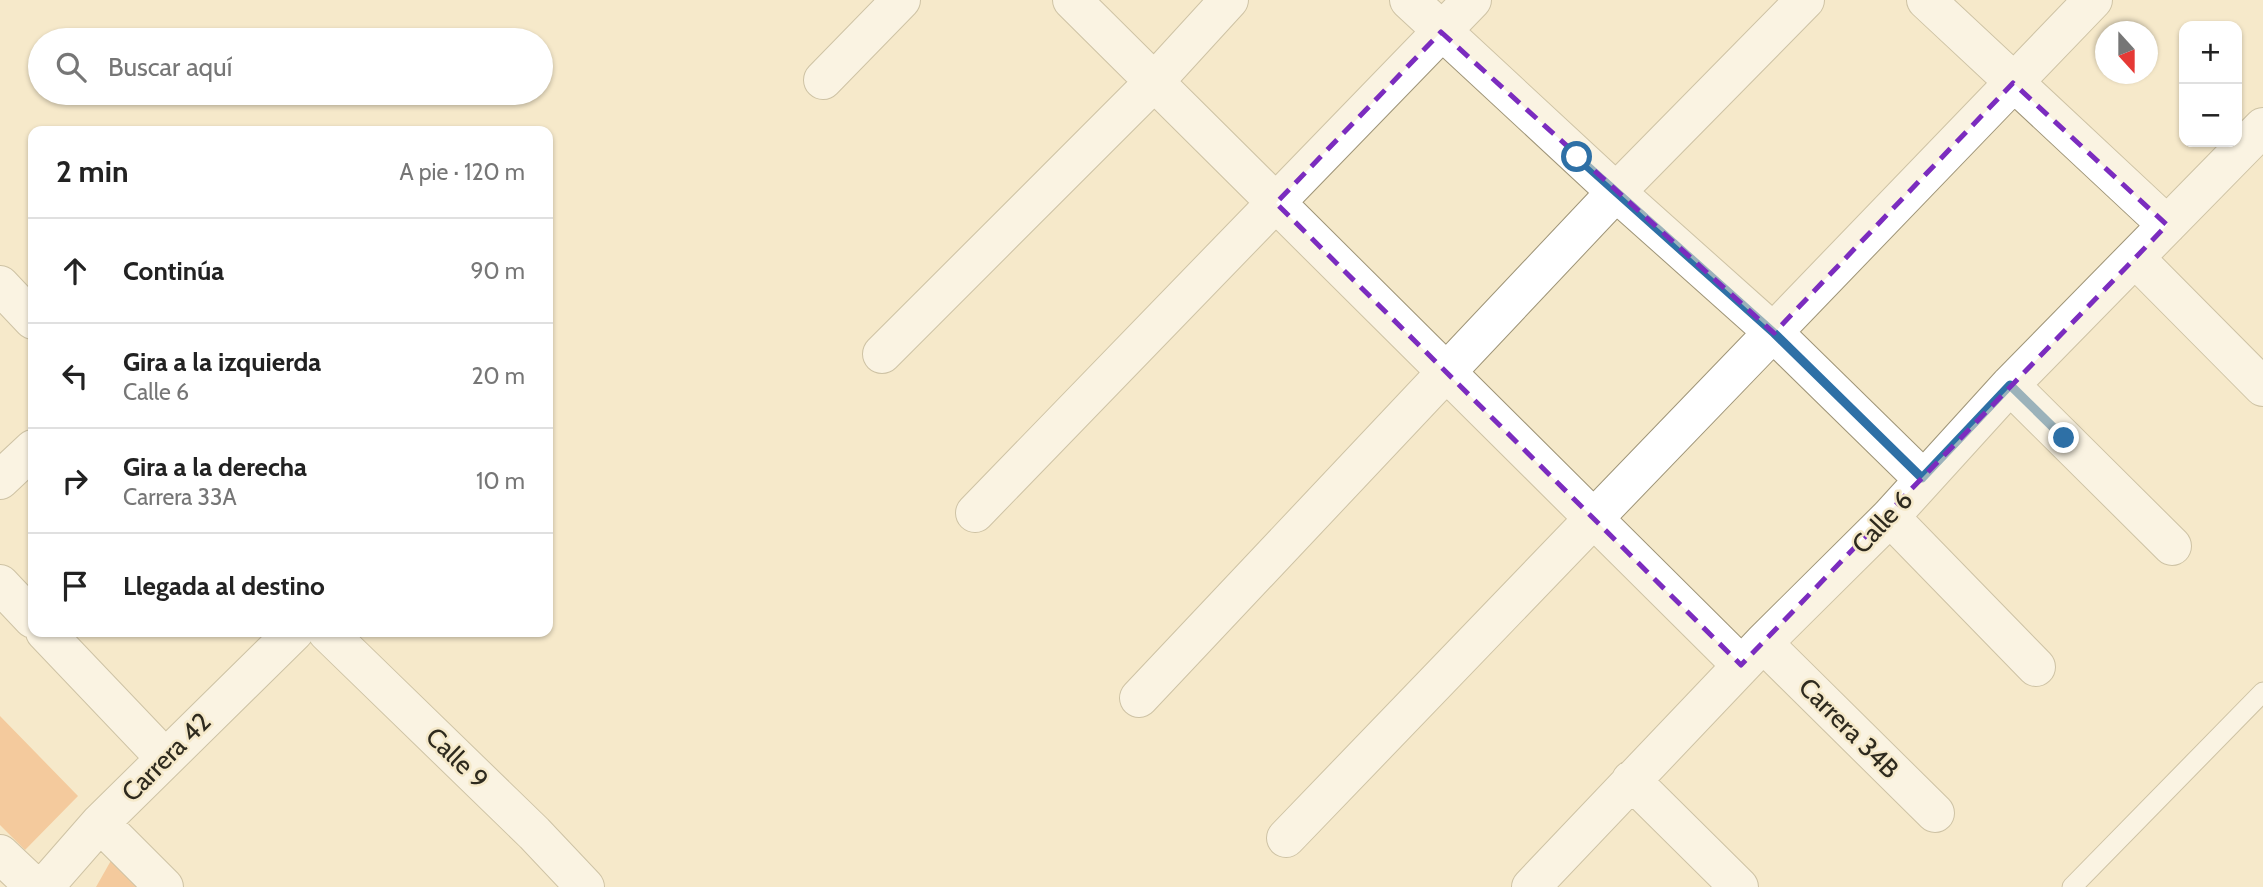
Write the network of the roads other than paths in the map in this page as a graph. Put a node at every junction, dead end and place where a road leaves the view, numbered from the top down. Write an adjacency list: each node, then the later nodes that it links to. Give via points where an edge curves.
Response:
1 (901, 0): 10 (street)
2 (1072, 0): 11 (street, Carrera 34B)
3 (1229, 0): 11 (street)
4 (1409, 0): 9 (street)
5 (1472, 0): 9 (street)
6 (1805, 0): 14 (street)
7 (1926, 0): 12 (street)
8 (2093, 0): 12 (street)
9 (1441, 32): 14 (street); 15 (street)
10 (822, 80)
11 (1154, 82): 15 (street, Carrera 34B); 21 (street)
12 (2013, 83): 16 (street); 20 (street)
13 (2261, 132): 16 (street, Calle 6)
14 (1616, 192): 20 (street); 22 (street)
15 (1276, 203): 22 (street, Carrera 34B); 28 (street)
16 (2167, 225): 17 (street, Calle 6)
17 (2135, 258): 23 (street, Calle 6); 24 (street)
18 (0, 285): 19 (street)
19 (28, 315)
20 (1774, 333): 26 (street); 29 (street)
21 (882, 354)
22 (1447, 372): 29 (street, Carrera 34B); 40 (street)
23 (2010, 385): 26 (street, Calle 6); 31 (street)
24 (2263, 387)
25 (28, 454): 27 (street)
26 (1922, 478): 30 (street, Calle 6)
27 (0, 480)
28 (975, 513)
29 (1593, 516): 37 (street, Carrera 34B); 45 (street)
30 (1890, 517): 37 (street, Calle 6); 38 (street)
31 (2172, 546)
32 (0, 584): 33 (street)
33 (28, 614)
34 (50, 637): 41 (street)
35 (289, 637): 41 (street, Carrera 42)
36 (332, 637): 50 (street, Calle 9)
37 (1752, 654): 42 (street, Calle 6); 43 (street, Carrera 34B)
38 (2036, 667)
39 (2263, 691): 53 (lane)
40 (1139, 698)
41 (165, 758): 44 (street, Carrera 42)
42 (1631, 780): 51 (street, Calle 6); 52 (street)
43 (1935, 813)
44 (100, 823): 48 (street, Carrera 42); 49 (street)
45 (1286, 838)
46 (0, 854): 47 (street)
47 (35, 887)
48 (44, 887)
49 (164, 887)
50 (585, 887)
51 (1531, 887)
52 (1738, 887)
53 (2072, 887)

